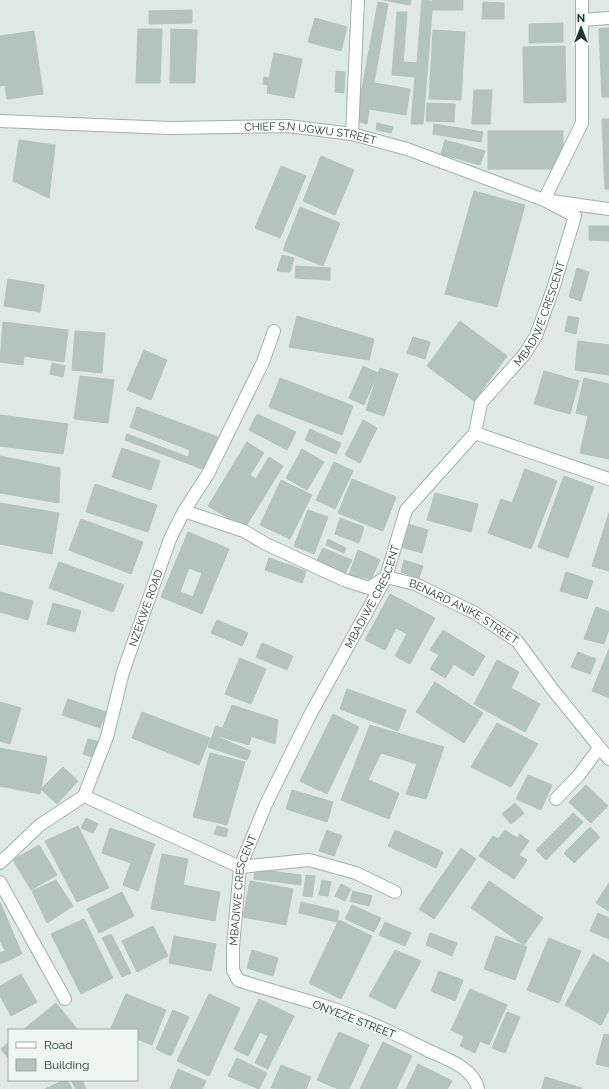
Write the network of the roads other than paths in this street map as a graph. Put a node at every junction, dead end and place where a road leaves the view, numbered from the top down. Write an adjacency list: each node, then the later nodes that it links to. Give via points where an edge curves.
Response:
1 (358, 0): 6 (street)
2 (582, 0): 4 (street)
3 (609, 18): 4 (street)
4 (582, 20): 7 (street, via 582,123)
5 (0, 121): 6 (street, CHIEF S.N UGWU STREET, via 170,128 288,126)
6 (352, 134): 7 (street, CHIEF S.N UGWU STREET, via 407,149)
7 (544, 200): 8 (street, CHIEF S.N UGWU STREET); 10 (street, MBADIWE CRESCENT, via 575,216 536,336 524,355 481,403)
8 (609, 209)
9 (274, 331): 12 (street, NZEKWE ROAD, via 263,362 208,474)
10 (475, 433): 11 (street); 13 (street, MBADIWE CRESCENT, via 406,510)
11 (609, 478)
12 (184, 511): 13 (street, via 244,531 344,580 369,588); 16 (street, NZEKWE ROAD, via 170,539 141,616 123,672 107,737)
13 (386, 577): 14 (street, BENARD ANIKE STREET, via 415,584 474,613 517,641); 19 (street, MBADIWE CRESCENT, via 310,715 266,804)
14 (599, 748): 15 (street, BENARD ANIKE STREET); 17 (street, via 579,775)
15 (609, 759)
16 (84, 796): 18 (street, via 40,826); 19 (street)
17 (556, 799)
18 (0, 863)
19 (240, 867): 21 (street, via 309,860 356,873); 22 (street, MBADIWE CRESCENT, via 233,947 233,970)
20 (0, 882): 23 (street)
21 (395, 892)
22 (238, 980): 24 (street, ONYEZE STREET, via 338,1010 379,1026 467,1071 476,1081)
23 (65, 999)
24 (478, 1089)

